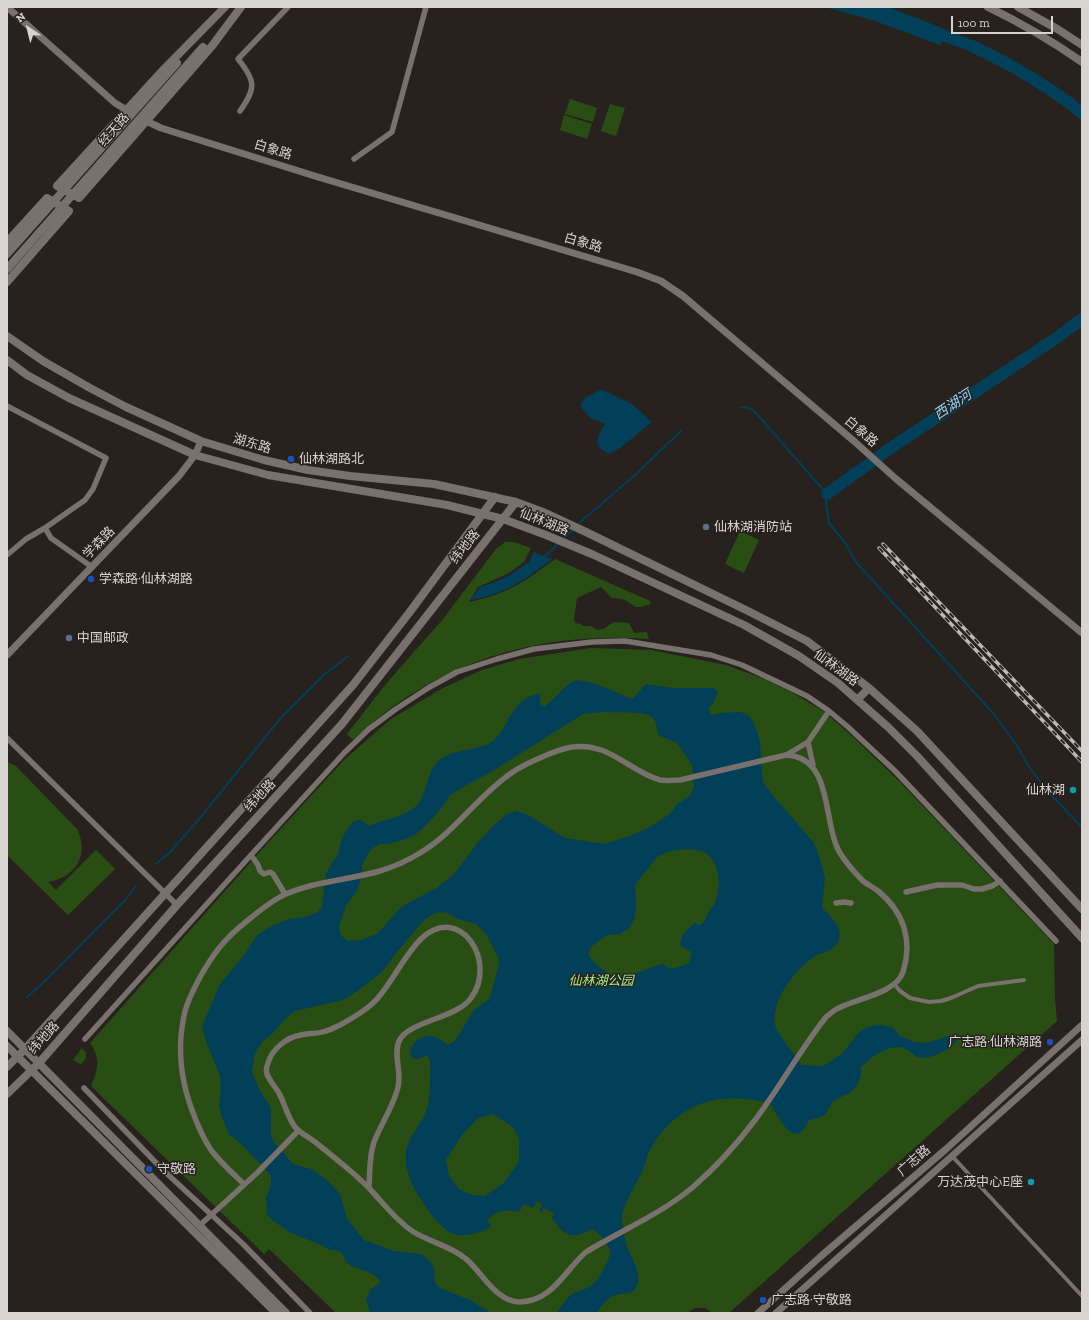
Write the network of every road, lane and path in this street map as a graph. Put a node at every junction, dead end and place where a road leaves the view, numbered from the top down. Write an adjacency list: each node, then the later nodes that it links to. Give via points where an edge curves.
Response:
1 (7, 7): 10 (street, 白象路)
2 (226, 7): 10 (main road); 17 (main road, 经天路)
3 (241, 7): 12 (main road, via 212,46); 18 (main road, 经天路, via 174,79)
4 (288, 7): 11 (street, via 238,59 248,71 252,85 250,97)
5 (426, 7): 13 (street, via 392,132)
6 (988, 7): 9 (main road, via 1045,37)
7 (1018, 7): 8 (main road)
8 (1082, 44)
9 (1082, 62)
10 (126, 110): 12 (street, 白象路); 14 (main road, via 57,186)
11 (240, 111)
12 (146, 121): 14 (main road, via 79,198); 32 (street, 白象路, via 318,177 661,281 683,296 895,478)
13 (354, 159)
14 (69, 192): 15 (main road)
15 (58, 205): 16 (main road, via 47,198); 19 (main road, via 69,211)
16 (7, 242)
17 (7, 254)
18 (7, 269)
19 (7, 282)
20 (7, 336): 23 (main road, 湖东路, via 43,362 126,408)
21 (7, 360): 24 (main road, 湖东路, via 27,375 69,398)
22 (7, 406): 29 (street, via 106,458 93,489 85,500)
23 (201, 441): 24 (street, 学森路); 25 (main road, 湖东路, via 308,470 434,484)
24 (195, 455): 27 (main road, 湖东路, via 268,475); 31 (street, 学森路, via 180,476)
25 (495, 497): 26 (main road, 湖东路); 27 (main road, 纬地路)
26 (516, 502): 28 (main road, 纬地路); 34 (main road, 仙林湖路, via 563,521 807,641)
27 (482, 513): 28 (main road, 湖东路); 44 (main road, 纬地路, via 409,614 353,685)
28 (503, 519): 35 (main road, 仙林湖路, via 570,545 744,625 799,656); 48 (main road, 纬地路, via 342,724)
29 (45, 528): 30 (street, via 26,539); 31 (street, via 51,538)
30 (7, 555)
31 (92, 567): 33 (street, 学森路)
32 (1082, 633)
33 (7, 655)
34 (869, 688): 35 (main road); 49 (main road, 仙林湖路, via 917,731)
35 (858, 699): 50 (main road, 仙林湖路, via 917,756)
36 (829, 711): 38 (street); 41 (street, via 807,696 768,677 711,655 625,641 534,649 457,672 396,709 369,729 345,752); 42 (street, via 895,772)
37 (7, 738): 44 (street)
38 (808, 742): 39 (street); 40 (street)
39 (786, 755): 40 (street, via 801,757); 45 (street, via 680,780 660,780 605,751 573,747 555,752 510,774 436,842 397,865 382,871 320,883)
40 (814, 769): 53 (street, via 823,788 832,836 840,853 863,881 888,900 905,930 908,941 905,961 900,978)
41 (251, 855): 45 (street, via 260,871 264,874 273,874); 56 (street)
42 (1000, 881): 43 (street, via 982,889 962,885 937,885); 51 (street)
43 (906, 892)
44 (165, 894): 48 (street); 59 (main road, 纬地路)
45 (285, 894): 68 (street, via 262,909 220,945 192,992 182,1028 181,1070 196,1121 217,1158)
46 (836, 903): 47 (street)
47 (851, 903)
48 (177, 905): 61 (main road, 纬地路)
49 (1082, 909)
50 (1082, 938)
51 (1056, 941)
52 (1024, 980): 53 (street, via 978,986 951,998 929,1002 910,998)
53 (894, 984): 69 (street, via 826,1017 764,1108 732,1148 697,1183 655,1213 597,1245 578,1259 557,1285 538,1298 518,1302 510,1300 497,1291 457,1252 428,1240 398,1220)
54 (1082, 1025): 76 (street, 广志路, via 945,1150)
55 (7, 1031): 59 (main road)
56 (85, 1039)
57 (1082, 1040): 67 (street, 广志路)
58 (7, 1046): 60 (main road)
59 (26, 1049): 60 (main road, 纬地路); 61 (main road)
60 (18, 1057): 62 (main road, 纬地路); 63 (main road)
61 (38, 1063): 63 (main road, 纬地路); 71 (main road)
62 (7, 1067)
63 (31, 1070): 65 (main road, 纬地路); 73 (main road)
64 (84, 1088): 70 (street)
65 (7, 1094)
66 (298, 1131): 68 (street); 69 (street, via 328,1152); 69 (street, via 266,1071 276,1050 282,1043 298,1035 326,1032 367,1008 376,1000 414,947 430,932 449,928 464,933 475,946 480,963 481,974 478,984 473,995 460,1008 409,1031 399,1040 397,1050 400,1081 373,1146)
67 (952, 1156): 72 (street); 77 (street, 广志路)
68 (244, 1184): 70 (street)
69 (368, 1188)
70 (211, 1215): 71 (street); 75 (street)
71 (199, 1226): 74 (main road)
72 (1082, 1296)
73 (276, 1313)
74 (286, 1313)
75 (310, 1313)
76 (758, 1313)
77 (776, 1313)

